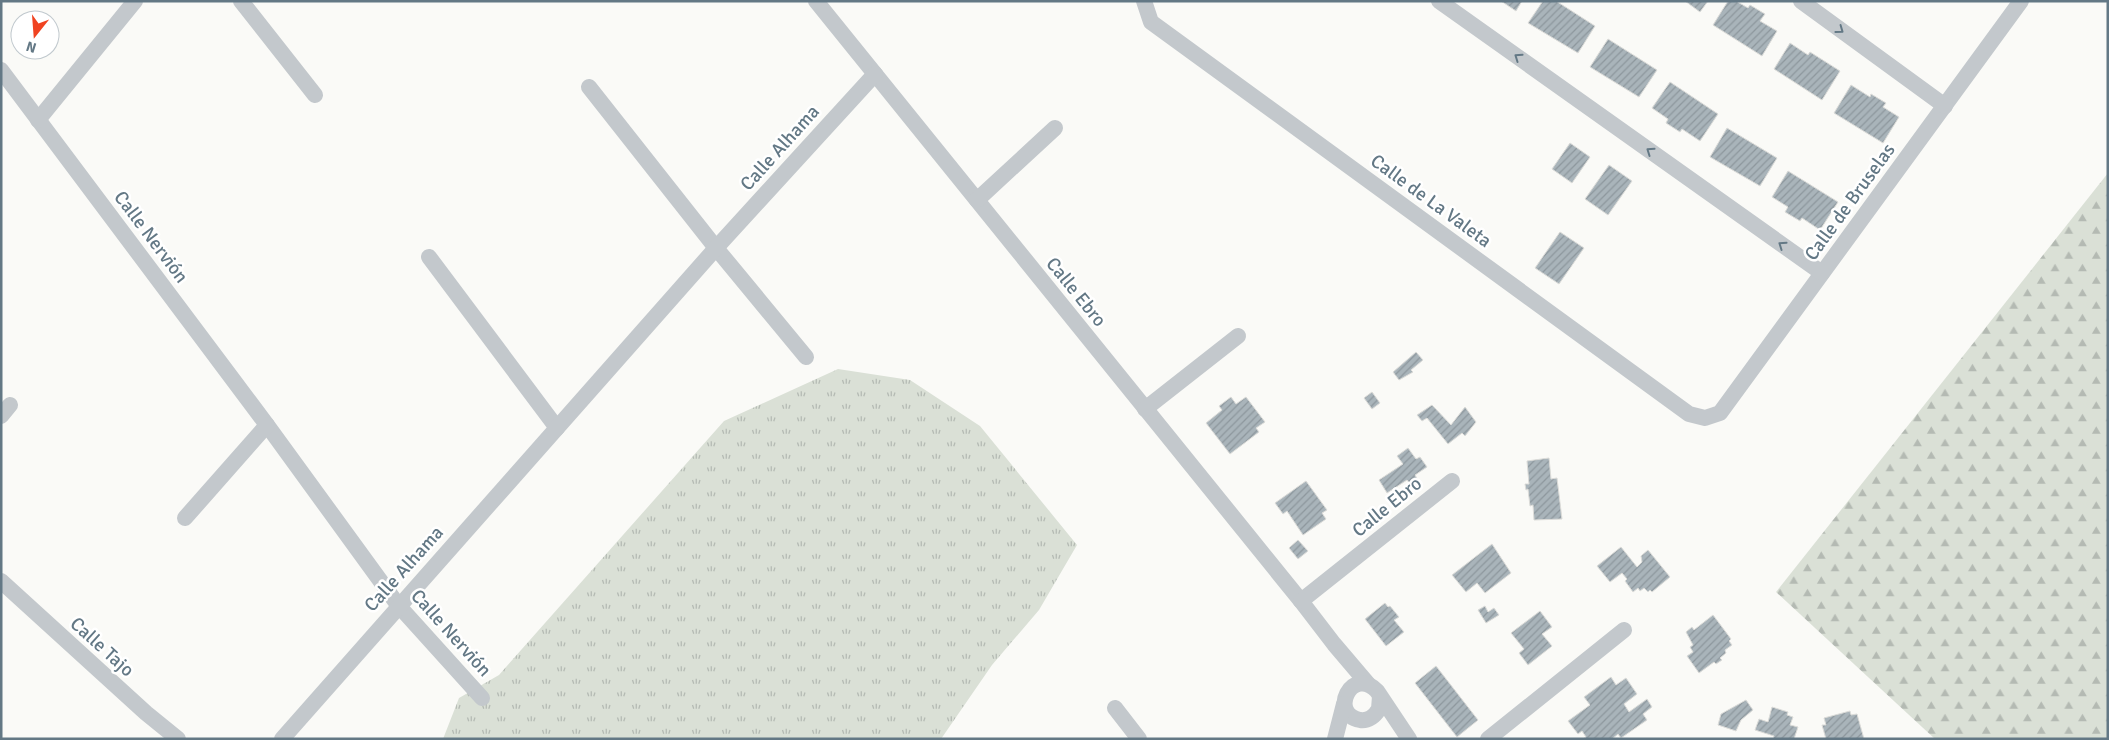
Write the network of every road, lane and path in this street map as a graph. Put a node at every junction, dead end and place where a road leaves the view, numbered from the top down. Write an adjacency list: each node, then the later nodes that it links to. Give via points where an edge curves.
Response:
1 (135, 1): 13 (street)
2 (241, 1): 11 (street)
3 (816, 1): 9 (street, Calle Ebro)
4 (1440, 1): 18 (street, one-way to 4)
5 (1801, 1): 12 (street, one-way to 12)
6 (2020, 1): 12 (street, Calle de Bruselas)
7 (1144, 2): 22 (street, Calle de La Valeta, via 1151,22 1689,414)
8 (2, 72): 13 (street, Calle Nervión)
9 (875, 74): 15 (street, Calle Ebro); 16 (street, Calle Alhama)
10 (589, 87): 16 (street)
11 (315, 95)
12 (1945, 106): 18 (street, Calle de Bruselas)
13 (38, 120): 23 (street, Calle Nervión)
14 (1055, 128): 15 (street)
15 (977, 200): 21 (street, Calle Ebro)
16 (716, 248): 20 (street); 24 (street, Calle Alhama)
17 (429, 257): 24 (street)
18 (1822, 273): 22 (street, Calle de Bruselas, via 1720,412)
19 (1238, 336): 21 (street)
20 (806, 357)
21 (1145, 409): 28 (street, Calle Ebro)
22 (1705, 418)
23 (267, 426): 26 (street); 29 (street, Calle Nervión)
24 (557, 428): 29 (street, Calle Alhama)
25 (1452, 481): 28 (street, Calle Ebro)
26 (185, 518)
27 (1, 581): 38 (street, Calle Tajo)
28 (1301, 602): 31 (street, Calle Ebro)
29 (398, 606): 35 (street, Calle Nervión); 39 (street, Calle Alhama)
30 (1624, 630): 44 (street)
31 (1334, 644): 32 (street, Calle Ebro); 34 (street, Calle Ebro, via 1346,671)
32 (1368, 684): 33 (street); 34 (street, via 1353,686)
33 (1380, 696): 37 (street, via 1379,709); 43 (street)
34 (1346, 697): 37 (street, via 1347,713); 41 (street)
35 (482, 698)
36 (1116, 708): 40 (street)
37 (1366, 720): 42 (street); 43 (street, via 1393,729)
38 (178, 739)
39 (282, 739)
40 (1139, 739)
41 (1335, 739)
42 (1342, 739)
43 (1408, 739)
44 (1488, 739)

